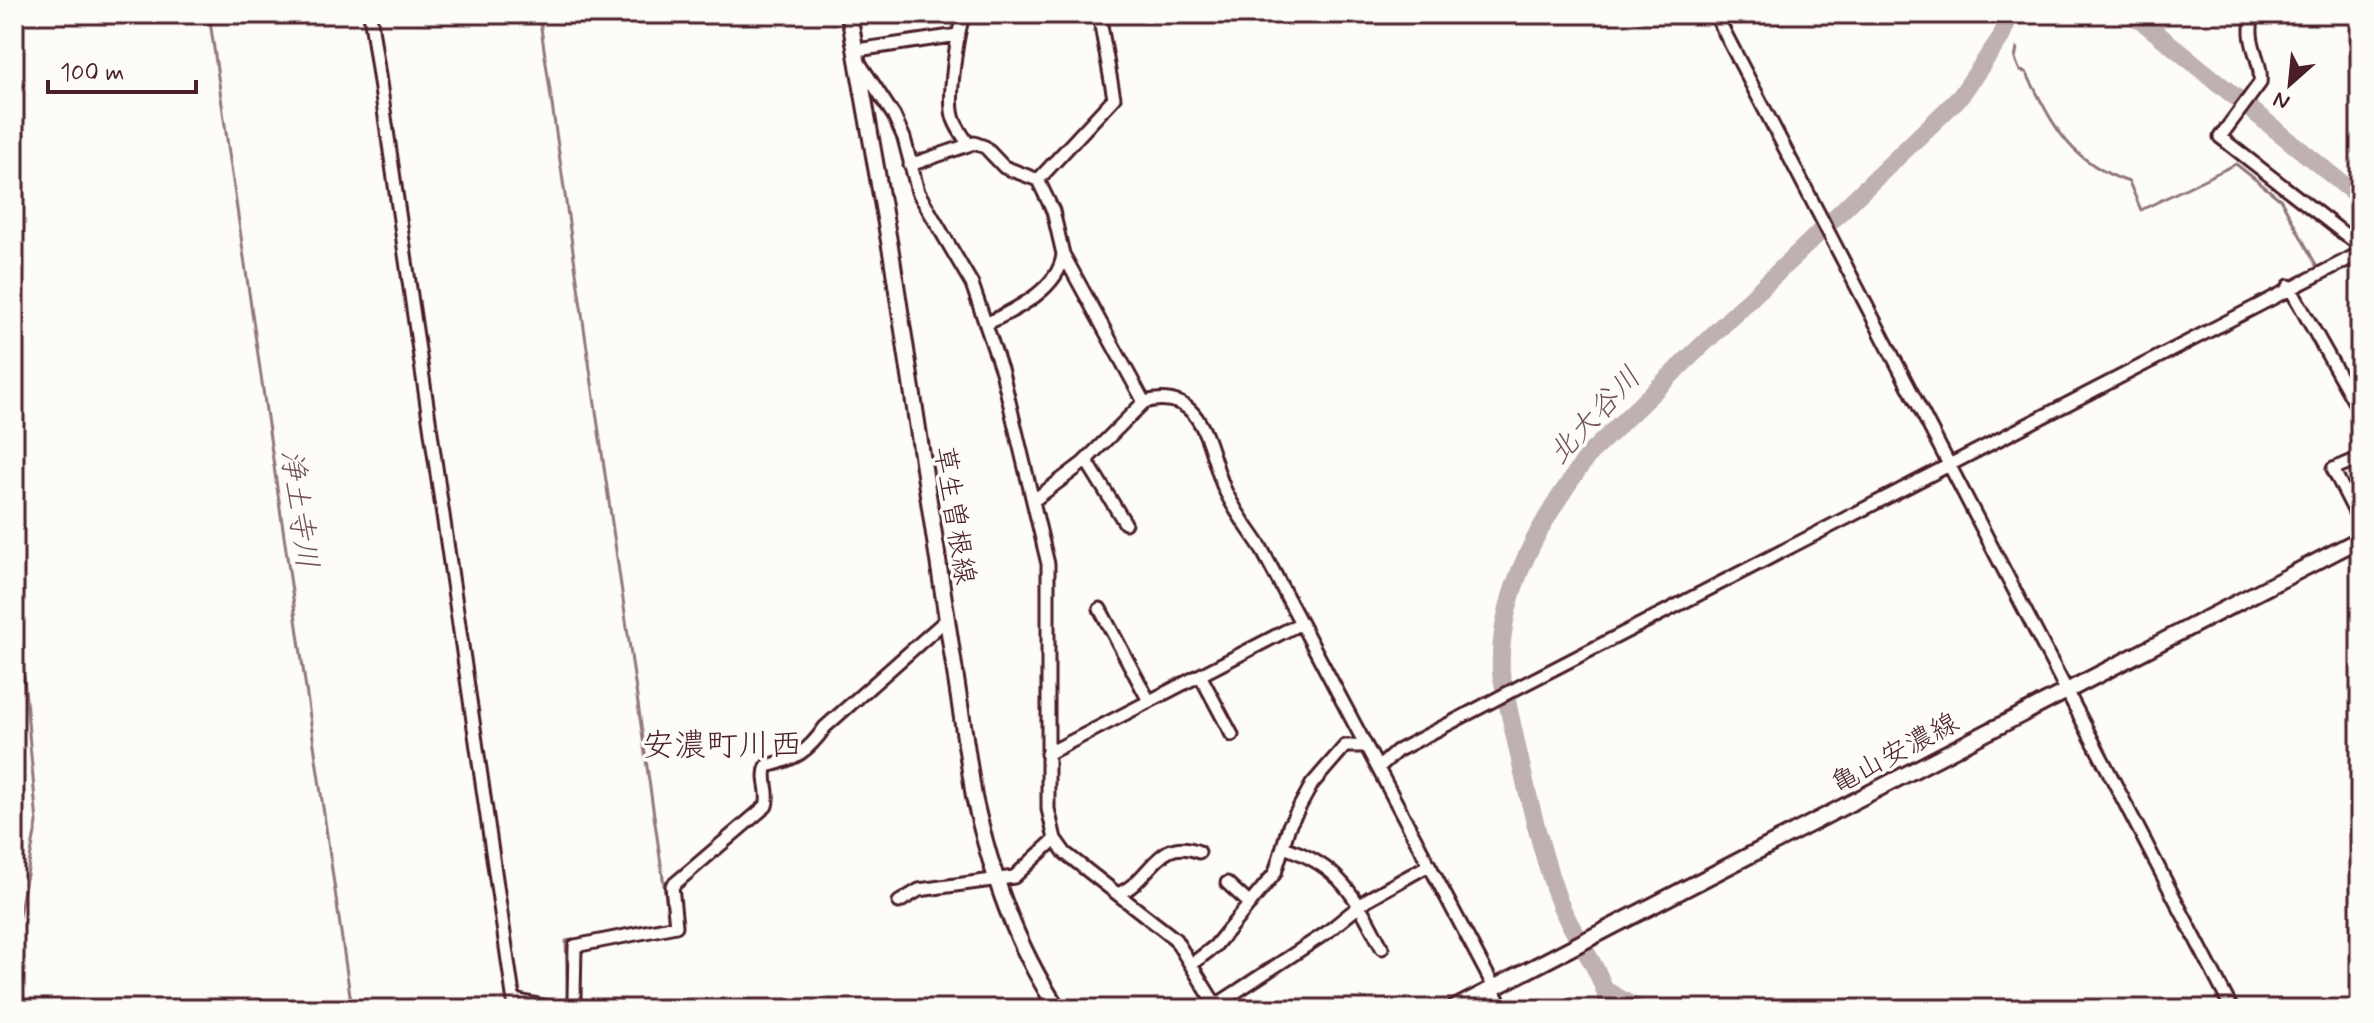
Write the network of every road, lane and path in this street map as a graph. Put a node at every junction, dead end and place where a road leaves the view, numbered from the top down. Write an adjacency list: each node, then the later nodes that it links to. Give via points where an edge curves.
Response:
1 (370, 14): 49 (street)
2 (849, 14): 8 (main road, 草生曽根線)
3 (964, 14): 7 (street)
4 (1099, 14): 11 (street, via 1114,98)
5 (1715, 14): 21 (street)
6 (2253, 14): 12 (street, via 2251,45 2261,72 2255,92 2220,137)
7 (958, 35): 8 (street); 9 (street, via 951,103 954,121)
8 (858, 57): 10 (street, via 894,116); 27 (main road, 草生曽根線)
9 (968, 144): 10 (street); 11 (street, via 985,147 1004,167)
10 (910, 165): 16 (street, via 918,192 972,284)
11 (1038, 180): 14 (street, via 1053,211)
12 (2360, 246)
13 (2360, 253): 15 (street)
14 (1063, 254): 16 (street, via 1055,279); 17 (street)
15 (2289, 286): 18 (street); 21 (street)
16 (988, 323): 22 (street)
17 (1144, 402): 20 (street); 28 (street, via 1172,400 1201,421 1224,488)
18 (2360, 412)
19 (2360, 458): 23 (street, via 2333,469)
20 (1086, 460): 22 (street); 24 (street)
21 (1949, 463): 30 (street); 35 (street, via 1397,751)
22 (1033, 501): 34 (street, via 1051,589)
23 (2360, 522)
24 (1125, 523)
25 (2360, 539): 30 (main road, 亀山安濃線)
26 (1100, 609): 31 (street)
27 (946, 620): 40 (main road, 草生曽根線, via 974,797); 52 (street, via 825,727 810,749 767,766 766,806 672,886 676,926 575,946)
28 (1301, 623): 29 (street); 33 (street)
29 (1200, 675): 31 (street); 32 (street)
30 (2066, 691): 48 (main road, 亀山安濃線); 56 (street)
31 (1149, 701): 34 (street)
32 (1232, 735)
33 (1365, 746): 35 (street); 37 (street, via 1345,746 1330,760 1289,826)
34 (1047, 754): 36 (street, via 1048,809)
35 (1378, 768): 39 (street)
36 (1055, 839): 40 (street, via 1014,877); 42 (street)
37 (1283, 847): 44 (street, via 1275,873); 45 (street, via 1327,866)
38 (1199, 852): 42 (street, via 1184,847 1168,850)
39 (1429, 865): 45 (street); 48 (street)
40 (995, 879): 43 (street, via 919,890); 53 (main road, 草生曽根線)
41 (1227, 883): 44 (street)
42 (1118, 894): 47 (street, via 1175,939)
43 (899, 902)
44 (1250, 904): 47 (street, via 1215,946)
45 (1360, 905): 46 (street); 50 (street)
46 (1382, 948)
47 (1192, 964): 50 (street)
48 (1494, 990): 54 (main road, 亀山安濃線); 55 (street)
49 (515, 1005): 51 (street)
50 (1215, 1008)
51 (558, 1009)
52 (577, 1009)
53 (1058, 1009)
54 (1453, 1009)
55 (1503, 1009)
56 (2232, 1009)

